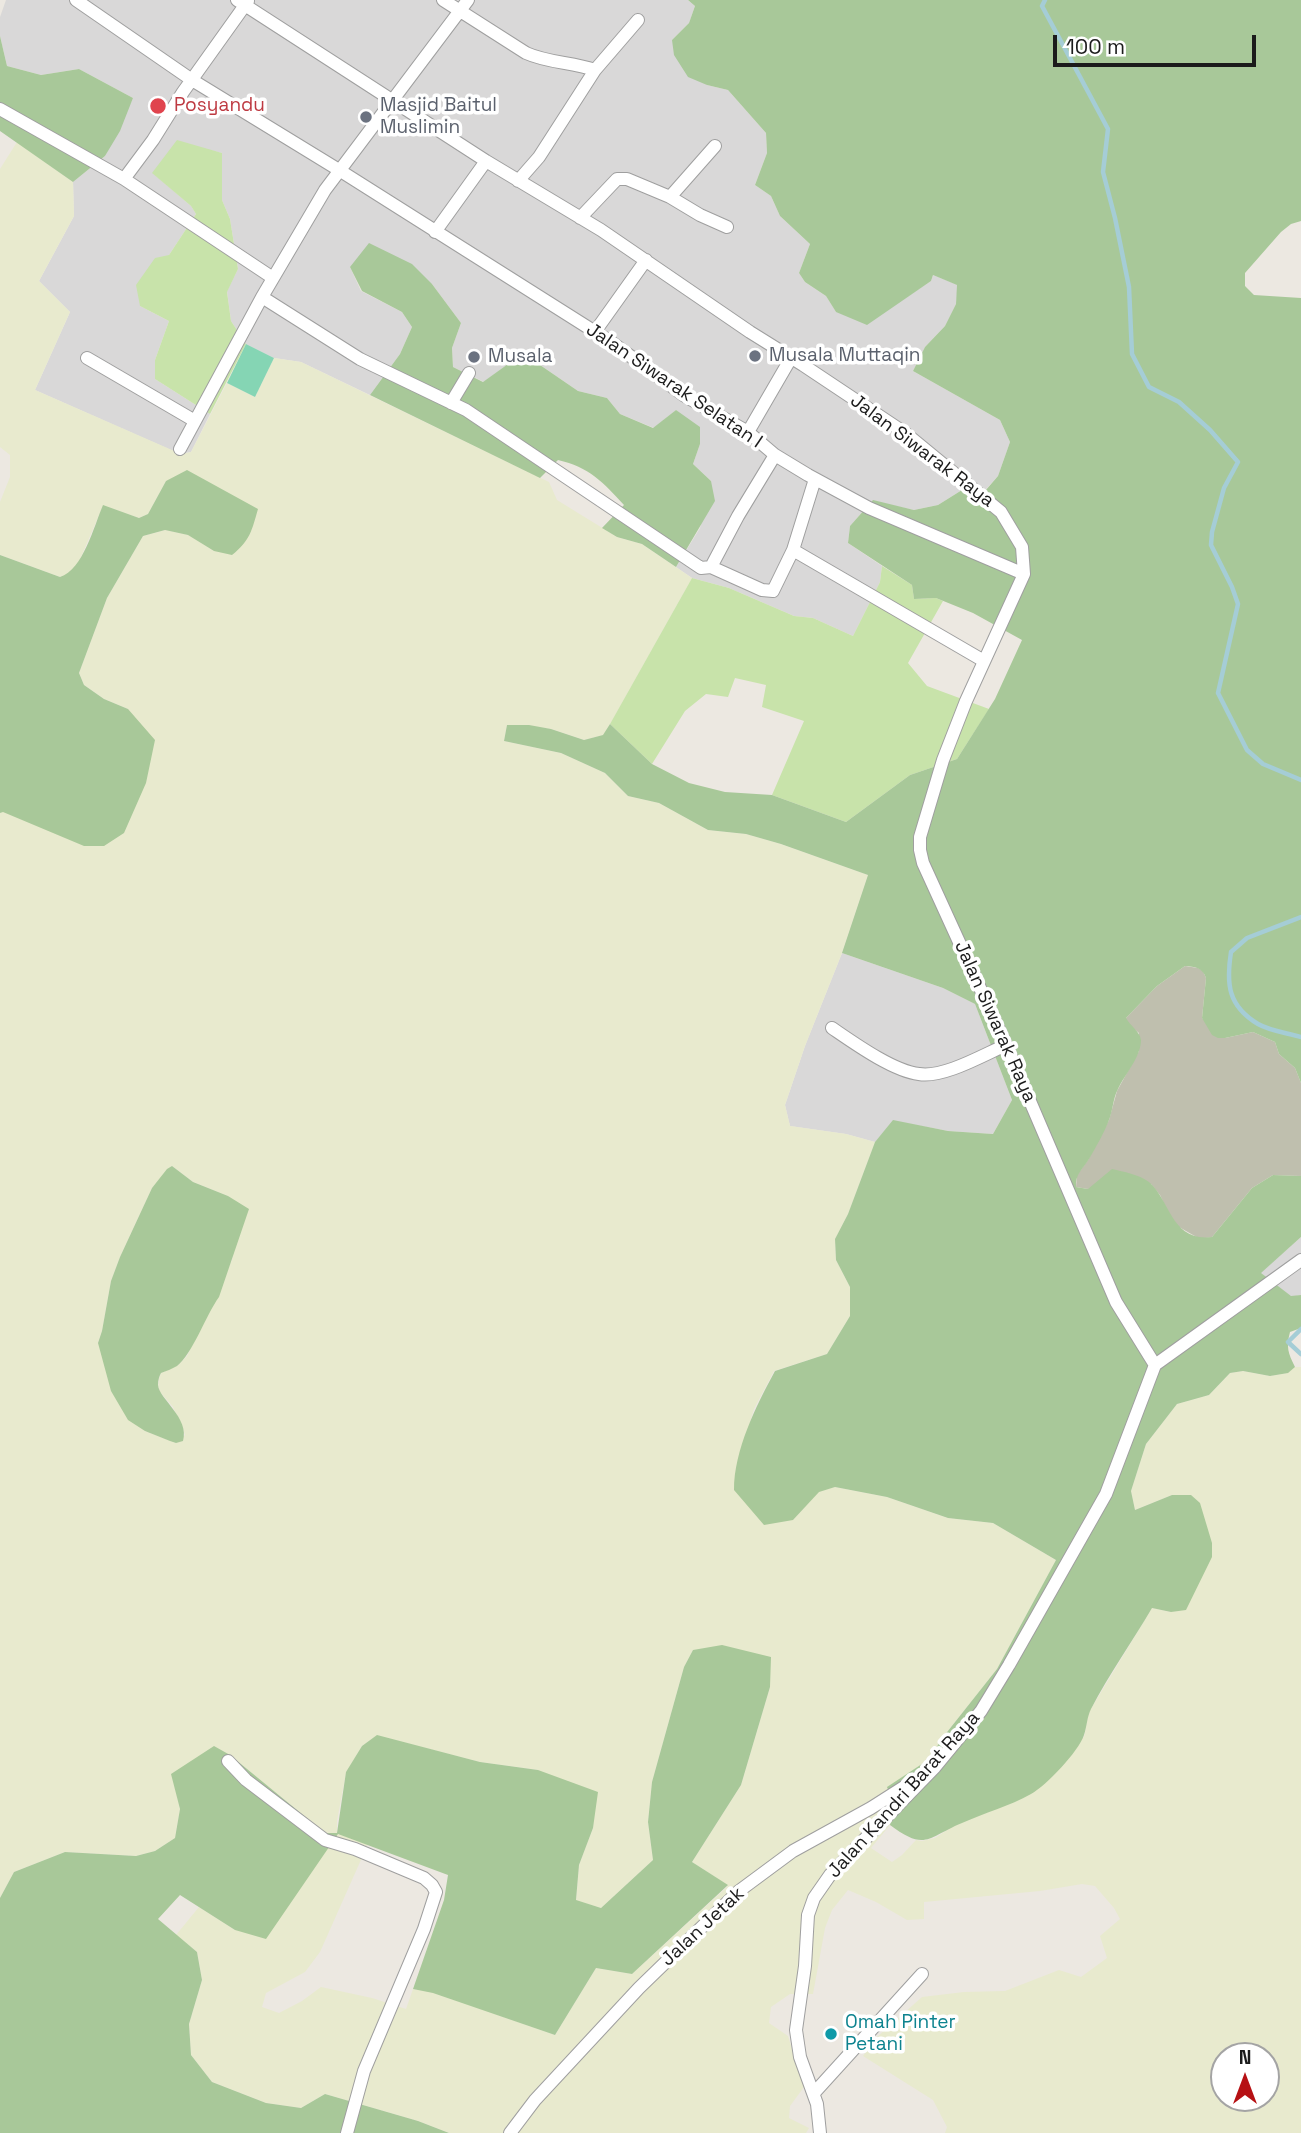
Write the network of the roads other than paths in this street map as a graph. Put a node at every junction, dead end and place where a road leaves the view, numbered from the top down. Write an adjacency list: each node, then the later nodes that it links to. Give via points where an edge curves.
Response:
1 (76, 0): 7 (street, Jalan Siwarak Selatan I)
2 (443, 0): 4 (street)
3 (243, 2): 7 (street); 8 (street, Jalan Siwarak Raya)
4 (464, 5): 6 (street, via 526,54); 8 (street)
5 (638, 20): 6 (street)
6 (595, 70): 14 (street)
7 (192, 80): 12 (street, Jalan Siwarak Selatan I); 13 (street)
8 (392, 99): 11 (street, Jalan Siwarak Raya); 12 (street)
9 (0, 109): 13 (street)
10 (715, 146): 15 (street)
11 (486, 161): 14 (street, Jalan Siwarak Raya); 18 (street)
12 (339, 170): 18 (street, Jalan Siwarak Selatan I); 20 (street)
13 (124, 179): 20 (street)
14 (519, 181): 16 (street, Jalan Siwarak Raya)
15 (670, 197): 16 (street, via 617,179); 17 (street)
16 (580, 218): 19 (street, Jalan Siwarak Raya)
17 (727, 227)
18 (435, 232): 22 (street, Jalan Siwarak Selatan I)
19 (646, 260): 22 (street); 24 (street, Jalan Siwarak Raya)
20 (273, 278): 21 (street)
21 (262, 297): 26 (street, via 359,359); 27 (street)
22 (594, 333): 28 (street, Jalan Siwarak Selatan I, via 685,396)
23 (87, 358): 27 (street)
24 (791, 358): 28 (street); 34 (street, Jalan Siwarak Raya, via 905,433 1002,512 1022,547)
25 (469, 373): 26 (street)
26 (451, 402): 33 (street, via 691,562)
27 (195, 421): 29 (street)
28 (748, 432): 30 (street, Jalan Siwarak Selatan I)
29 (180, 449)
30 (775, 455): 31 (street, Jalan Siwarak Selatan I); 33 (street)
31 (816, 479): 32 (street); 34 (street, Jalan Siwarak Selatan I, via 869,508)
32 (793, 550): 33 (street, via 773,591); 35 (street)
33 (711, 568)
34 (1024, 573): 35 (street, Jalan Siwarak Raya)
35 (984, 661): 37 (street, Jalan Siwarak Raya, via 943,760 920,850)
36 (832, 1028): 37 (street, via 860,1047 919,1074 946,1070)
37 (1006, 1045): 39 (street, Jalan Siwarak Raya, via 1116,1302)
38 (1301, 1260): 39 (street)
39 (1155, 1365): 41 (street, Jalan Kandri Barat Raya, via 1106,1494 988,1699)
40 (228, 1761): 44 (street, via 326,1840 424,1878 436,1892 364,2071)
41 (935, 1767): 43 (street, Jalan Kandri Barat Raya, via 830,1875 814,1898 808,1915 796,2030 800,2057); 45 (street, Jalan Jetak, via 793,1851 739,1891 639,1988)
42 (922, 1974): 43 (street)
43 (814, 2093): 46 (street, Jalan Kandri Barat Raya)
44 (347, 2133)
45 (510, 2133)
46 (820, 2133)

